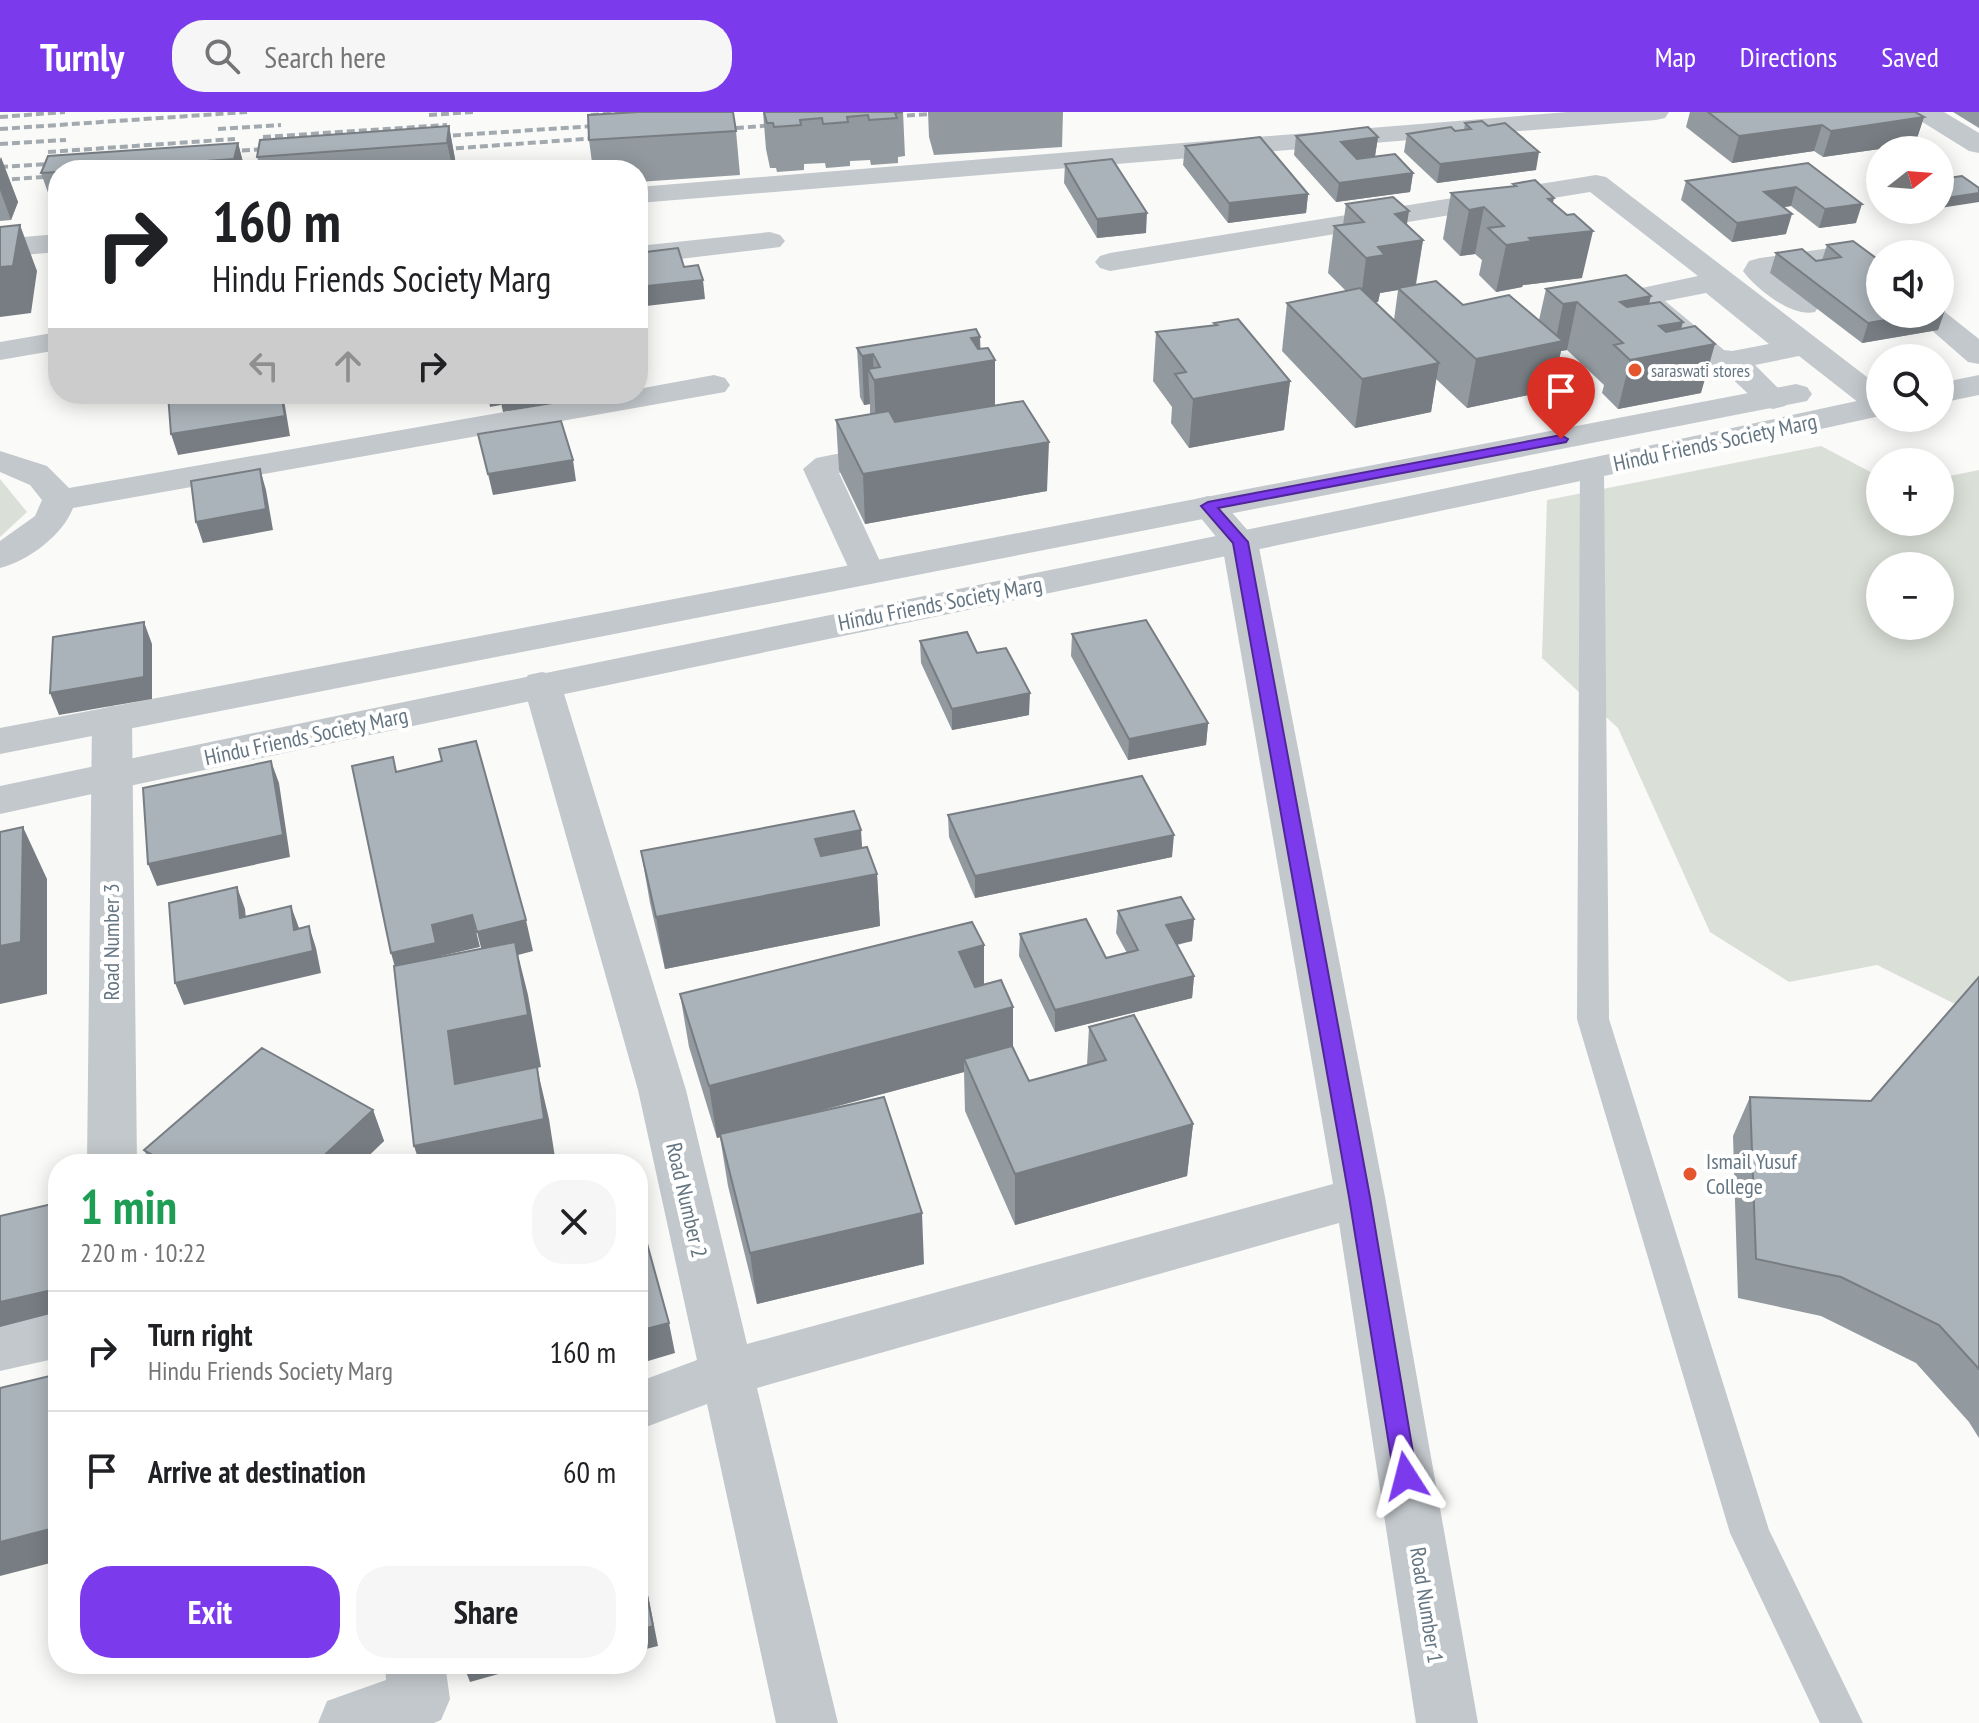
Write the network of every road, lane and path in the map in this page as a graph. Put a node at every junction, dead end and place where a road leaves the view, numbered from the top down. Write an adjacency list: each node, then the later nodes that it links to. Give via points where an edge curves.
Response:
1 (1656, 112): 4 (street)
2 (1925, 112): 3 (street)
3 (1979, 145)
4 (648, 194)
5 (770, 241): 8 (street)
6 (48, 244): 7 (street)
7 (0, 248)
8 (648, 254)
9 (1110, 262): 12 (street, via 1596,183)
10 (1866, 265): 11 (street, via 1844,255 1760,267)
11 (1765, 276): 12 (street); 13 (street, via 1817,316)
12 (1727, 283): 13 (street)
13 (1774, 319): 22 (street)
14 (1945, 328): 17 (street)
15 (48, 343): 16 (street)
16 (0, 351)
17 (1979, 357): 19 (street)
18 (1732, 361): 27 (street)
19 (1954, 363)
20 (714, 385): 26 (street)
21 (1979, 385): 23 (street)
22 (1866, 386)
23 (1954, 390)
24 (1866, 393): 27 (street, Hindu Friends Society Marg)
25 (1866, 394): 31 (street, Hindu Friends Society Marg)
26 (648, 397)
27 (1773, 399): 33 (street, Hindu Friends Society Marg)
28 (606, 404): 32 (street)
29 (924, 448): 36 (street, via 820,469)
30 (0, 461): 32 (street, via 50,482)
31 (1592, 469): 34 (street, Hindu Friends Society Marg); 52 (lane, via 1593,1019 1750,1533)
32 (59, 500): 35 (street, via 50,522)
33 (1208, 506): 34 (street); 36 (street, Hindu Friends Society Marg)
34 (1240, 542): 37 (street, Hindu Friends Society Marg); 43 (street, Road Number 1)
35 (0, 557)
36 (867, 572): 38 (street, Hindu Friends Society Marg)
37 (542, 684): 40 (street, Hindu Friends Society Marg); 46 (street, Road Number 2, via 662,1090)
38 (112, 719): 39 (street, Hindu Friends Society Marg); 40 (street, Road Number 3)
39 (0, 741)
40 (110, 779): 41 (street, Hindu Friends Society Marg); 42 (street, Road Number 3)
41 (0, 800)
42 (112, 1154)
43 (1360, 1197): 46 (street); 51 (street, Road Number 1)
44 (48, 1337): 45 (street)
45 (0, 1348)
46 (727, 1373): 47 (street); 50 (street, Road Number 2)
47 (648, 1402)
48 (416, 1674): 49 (street, via 419,1699)
49 (349, 1723)
50 (807, 1723)
51 (1447, 1723)
52 (1842, 1723)

